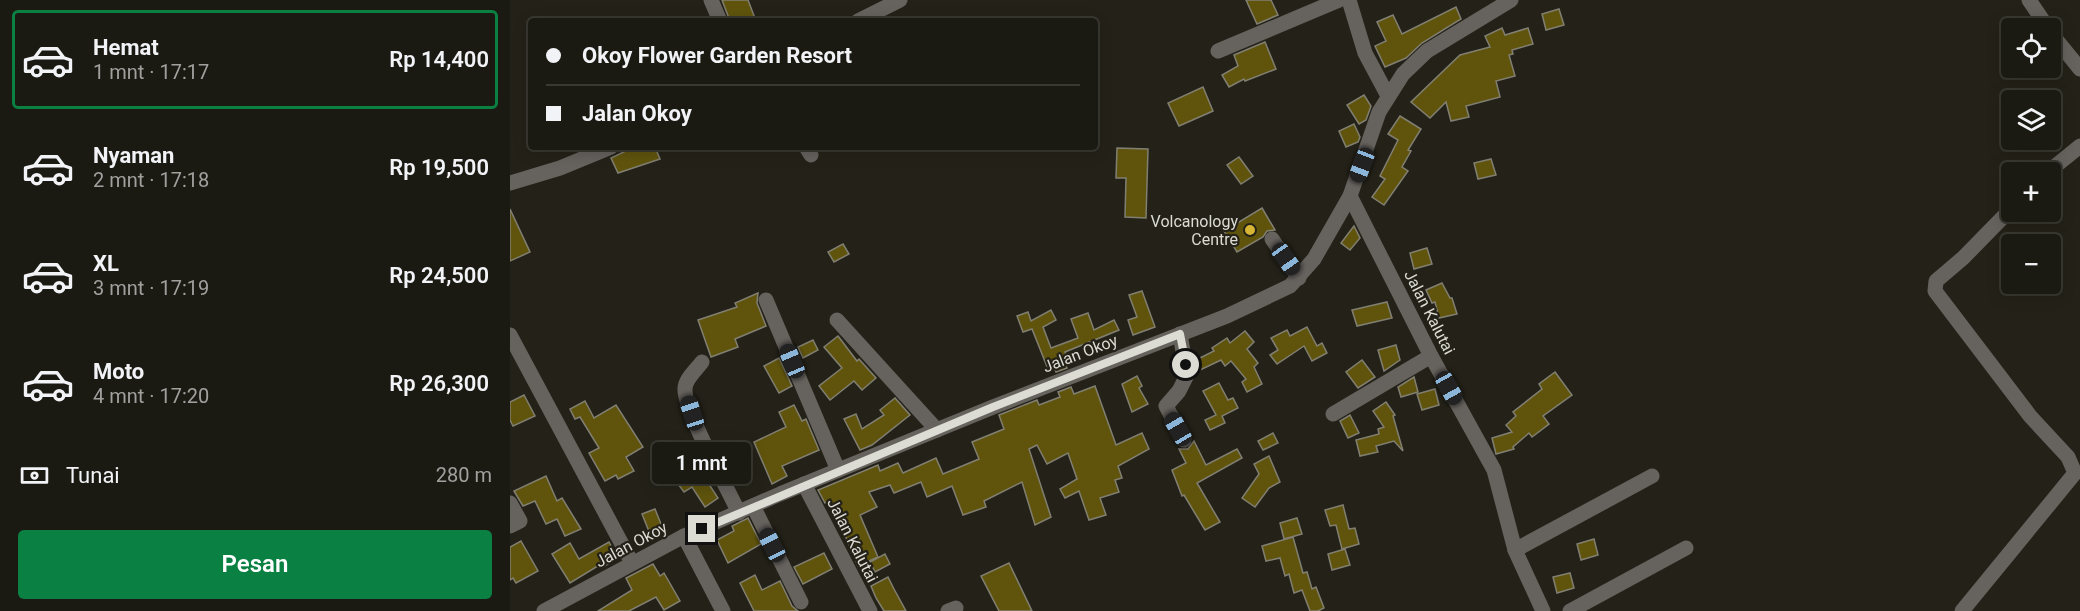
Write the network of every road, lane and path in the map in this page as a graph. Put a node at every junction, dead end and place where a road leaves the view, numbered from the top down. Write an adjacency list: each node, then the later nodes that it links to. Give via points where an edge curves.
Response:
1 (711, 0): 7 (street)
2 (900, 0): 8 (street)
3 (1339, 0): 11 (street)
4 (1349, 0): 13 (street, via 1365,53)
5 (1511, 0): 13 (street, Jalan Okoy, via 1427,51 1403,74)
6 (2030, 0): 9 (street)
7 (719, 18)
8 (864, 18)
9 (2041, 18)
10 (2061, 45): 12 (street)
11 (1218, 51)
12 (2080, 69)
13 (1388, 96): 18 (street, Jalan Okoy)
14 (2080, 146): 16 (street)
15 (604, 150): 17 (street)
16 (2060, 162)
17 (510, 183)
18 (1350, 196): 21 (street, Jalan Okoy); 26 (street, Jalan Kalutai)
19 (2001, 219): 47 (street, via 1936,281 1935,291 2030,416 2068,457 2075,474)
20 (1272, 239): 21 (street)
21 (1299, 278): 24 (street, Jalan Okoy, via 1258,303)
22 (766, 300): 31 (street)
23 (837, 320): 29 (street)
24 (1180, 334): 29 (street, Jalan Okoy); 30 (street, via 1187,375 1166,406)
25 (510, 335): 40 (street)
26 (1431, 356): 28 (street); 39 (street, Jalan Kalutai, via 1494,470)
27 (702, 362): 35 (street, via 684,391 692,413)
28 (1333, 414)
29 (937, 430): 31 (street, Jalan Okoy)
30 (1184, 440)
31 (838, 470): 33 (street, Jalan Okoy)
32 (1652, 476): 39 (street)
33 (804, 484): 35 (street, Jalan Okoy); 44 (street, Jalan Kalutai)
34 (510, 503): 36 (street, via 520,521)
35 (746, 510): 37 (street, Jalan Okoy); 41 (street)
36 (510, 526)
37 (684, 536): 40 (street, Jalan Okoy); 43 (street)
38 (1686, 548): 46 (street)
39 (1515, 550): 45 (street, Jalan Kalutai)
40 (632, 562): 42 (street, Jalan Okoy)
41 (801, 602)
42 (544, 611)
43 (723, 611)
44 (870, 611)
45 (1543, 611)
46 (1569, 611)
47 (1962, 611)

